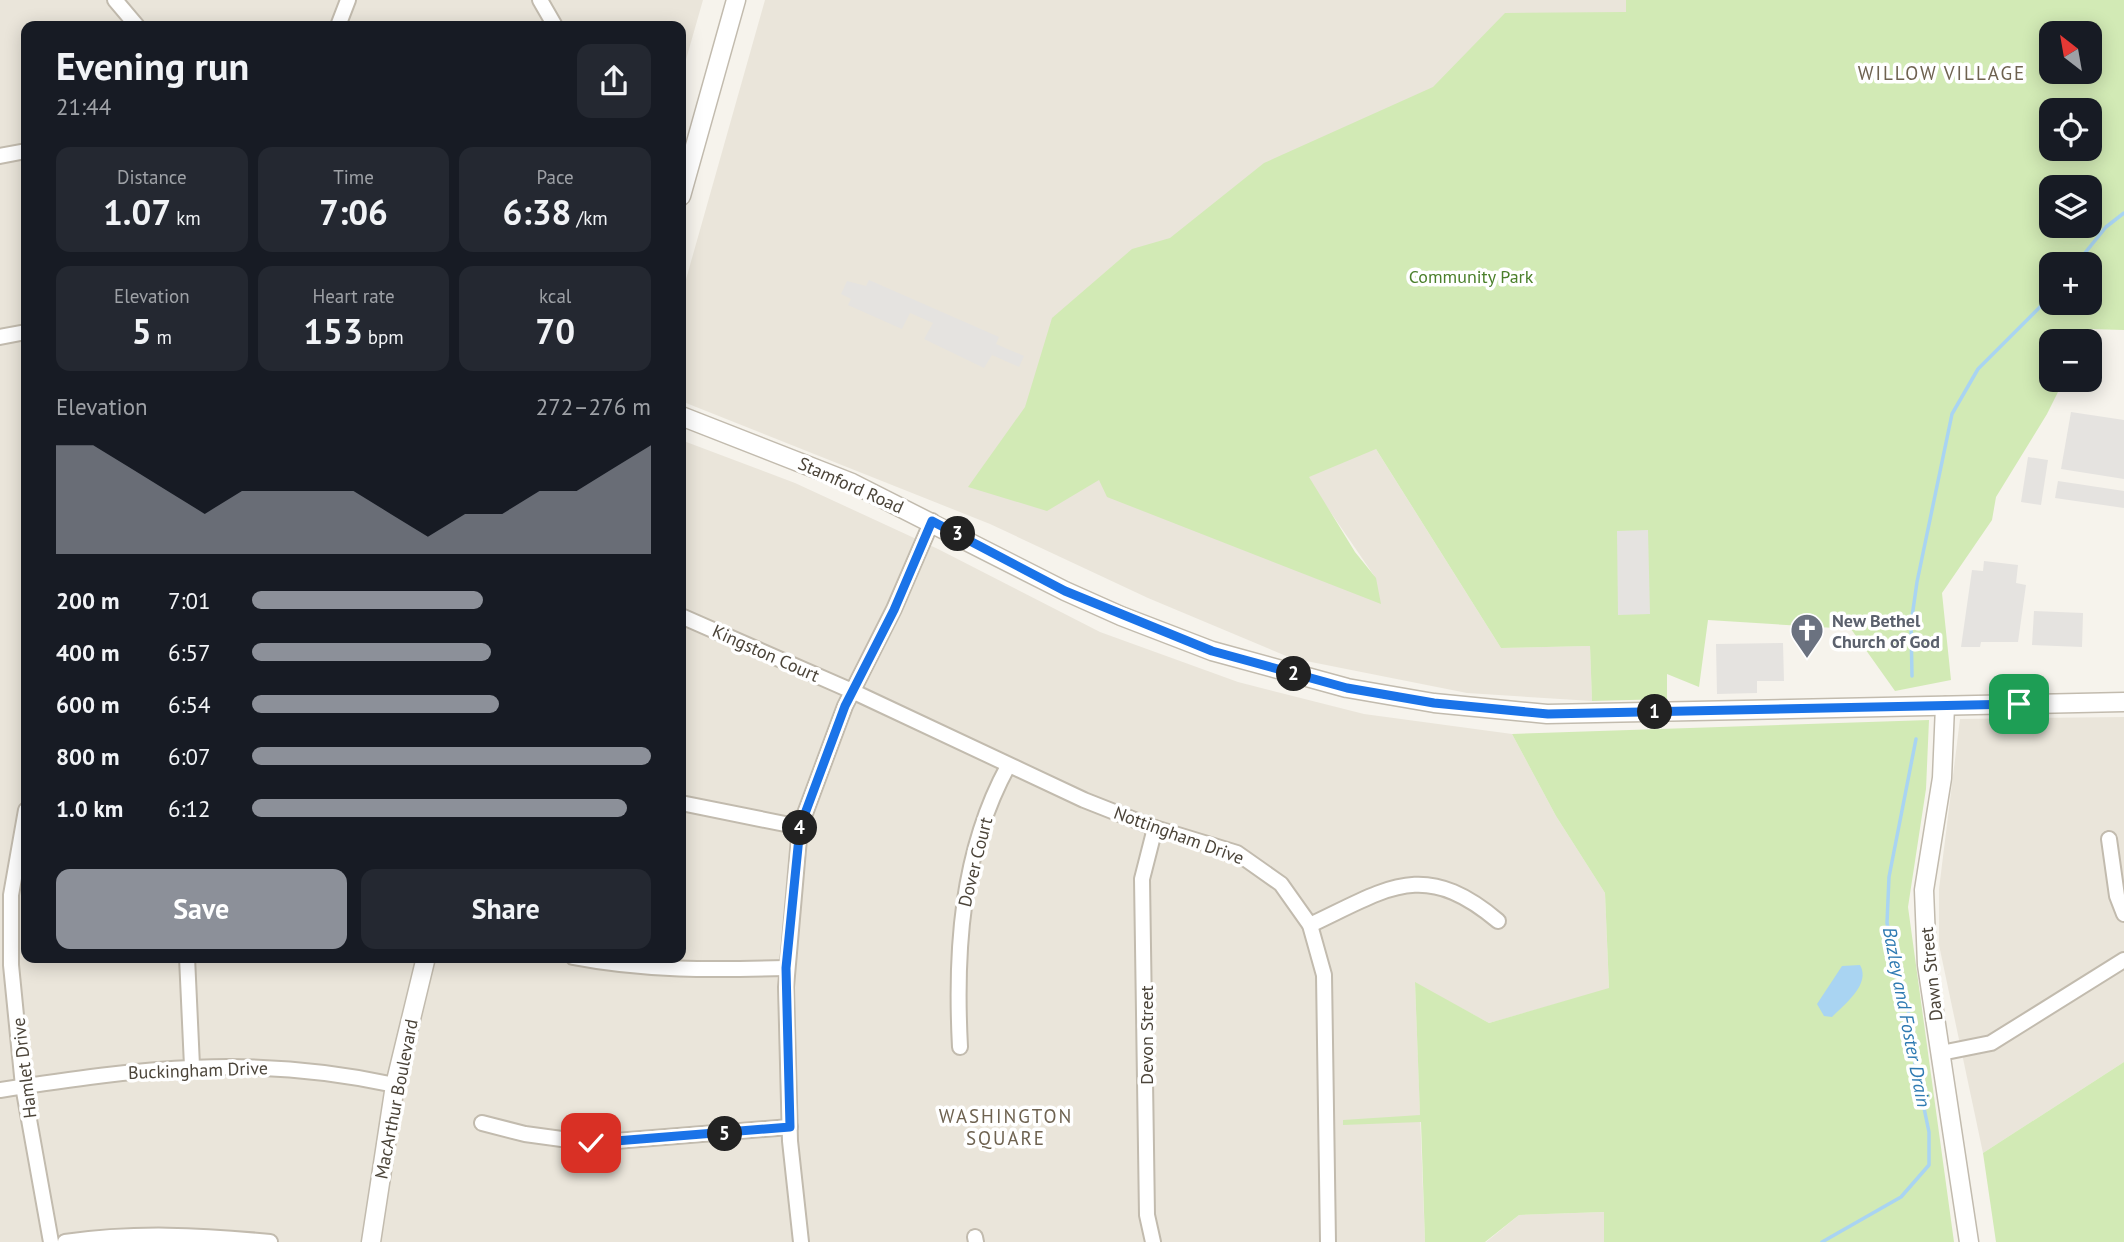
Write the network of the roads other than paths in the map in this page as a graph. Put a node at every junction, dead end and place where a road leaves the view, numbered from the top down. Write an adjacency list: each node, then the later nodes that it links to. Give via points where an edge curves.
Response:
1 (115, 0): 5 (street)
2 (348, 0): 6 (street)
3 (540, 0): 7 (street)
4 (736, 0): 10 (street)
5 (133, 21)
6 (340, 21)
7 (552, 21)
8 (21, 152): 9 (street)
9 (0, 156)
10 (686, 177)
11 (21, 333): 12 (street)
12 (0, 337)
13 (686, 418): 14 (street, Stamford Road, via 852,483)
14 (932, 521): 16 (street, via 894,610); 18 (street, Stamford Road, via 1121,616 1212,651 1347,688 1434,703 1548,714)
15 (686, 618): 16 (street, Kingston Court)
16 (852, 691): 19 (street, Nottingham Drive); 21 (street)
17 (2124, 702): 18 (street, Stamford Road)
18 (1945, 706): 34 (street, Dawn Street, via 1942,778 1924,890 1927,965)
19 (1008, 765): 22 (street, Nottingham Drive); 33 (street, Dover Court, via 985,818 963,903 957,975)
20 (686, 804): 21 (street)
21 (800, 827): 32 (street)
22 (1155, 828): 27 (street, Nottingham Drive, via 1223,847 1257,864 1290,894); 46 (street, Devon Street, via 1142,879 1147,1215)
23 (21, 838): 37 (street, Hamlet Drive, via 11,895 11,965)
24 (2109, 839): 25 (street)
25 (2124, 914)
26 (1498, 921): 27 (street, via 1457,891 1434,884 1371,894)
27 (1310, 925): 47 (street, Nottingham Drive, via 1324,975)
28 (2124, 960): 34 (street, via 1991,1043)
29 (187, 963): 35 (street)
30 (425, 963): 36 (street, MacArthur Boulevard)
31 (605, 963): 32 (street, via 691,970)
32 (786, 968): 40 (street)
33 (960, 1047)
34 (1941, 1053): 48 (street, Dawn Street)
35 (192, 1066): 36 (street, Buckingham Drive, via 306,1070); 37 (street, Buckingham Drive, via 111,1072)
36 (395, 1084): 44 (street, MacArthur Boulevard)
37 (23, 1086): 38 (street, Buckingham Drive); 41 (street, Hamlet Drive)
38 (0, 1090)
39 (482, 1123): 40 (street, via 591,1143)
40 (790, 1127): 45 (street)
41 (51, 1242)
42 (65, 1242): 43 (street, via 140,1234)
43 (270, 1242)
44 (371, 1242)
45 (800, 1242)
46 (1153, 1242)
47 (1328, 1242)
48 (1969, 1242)

